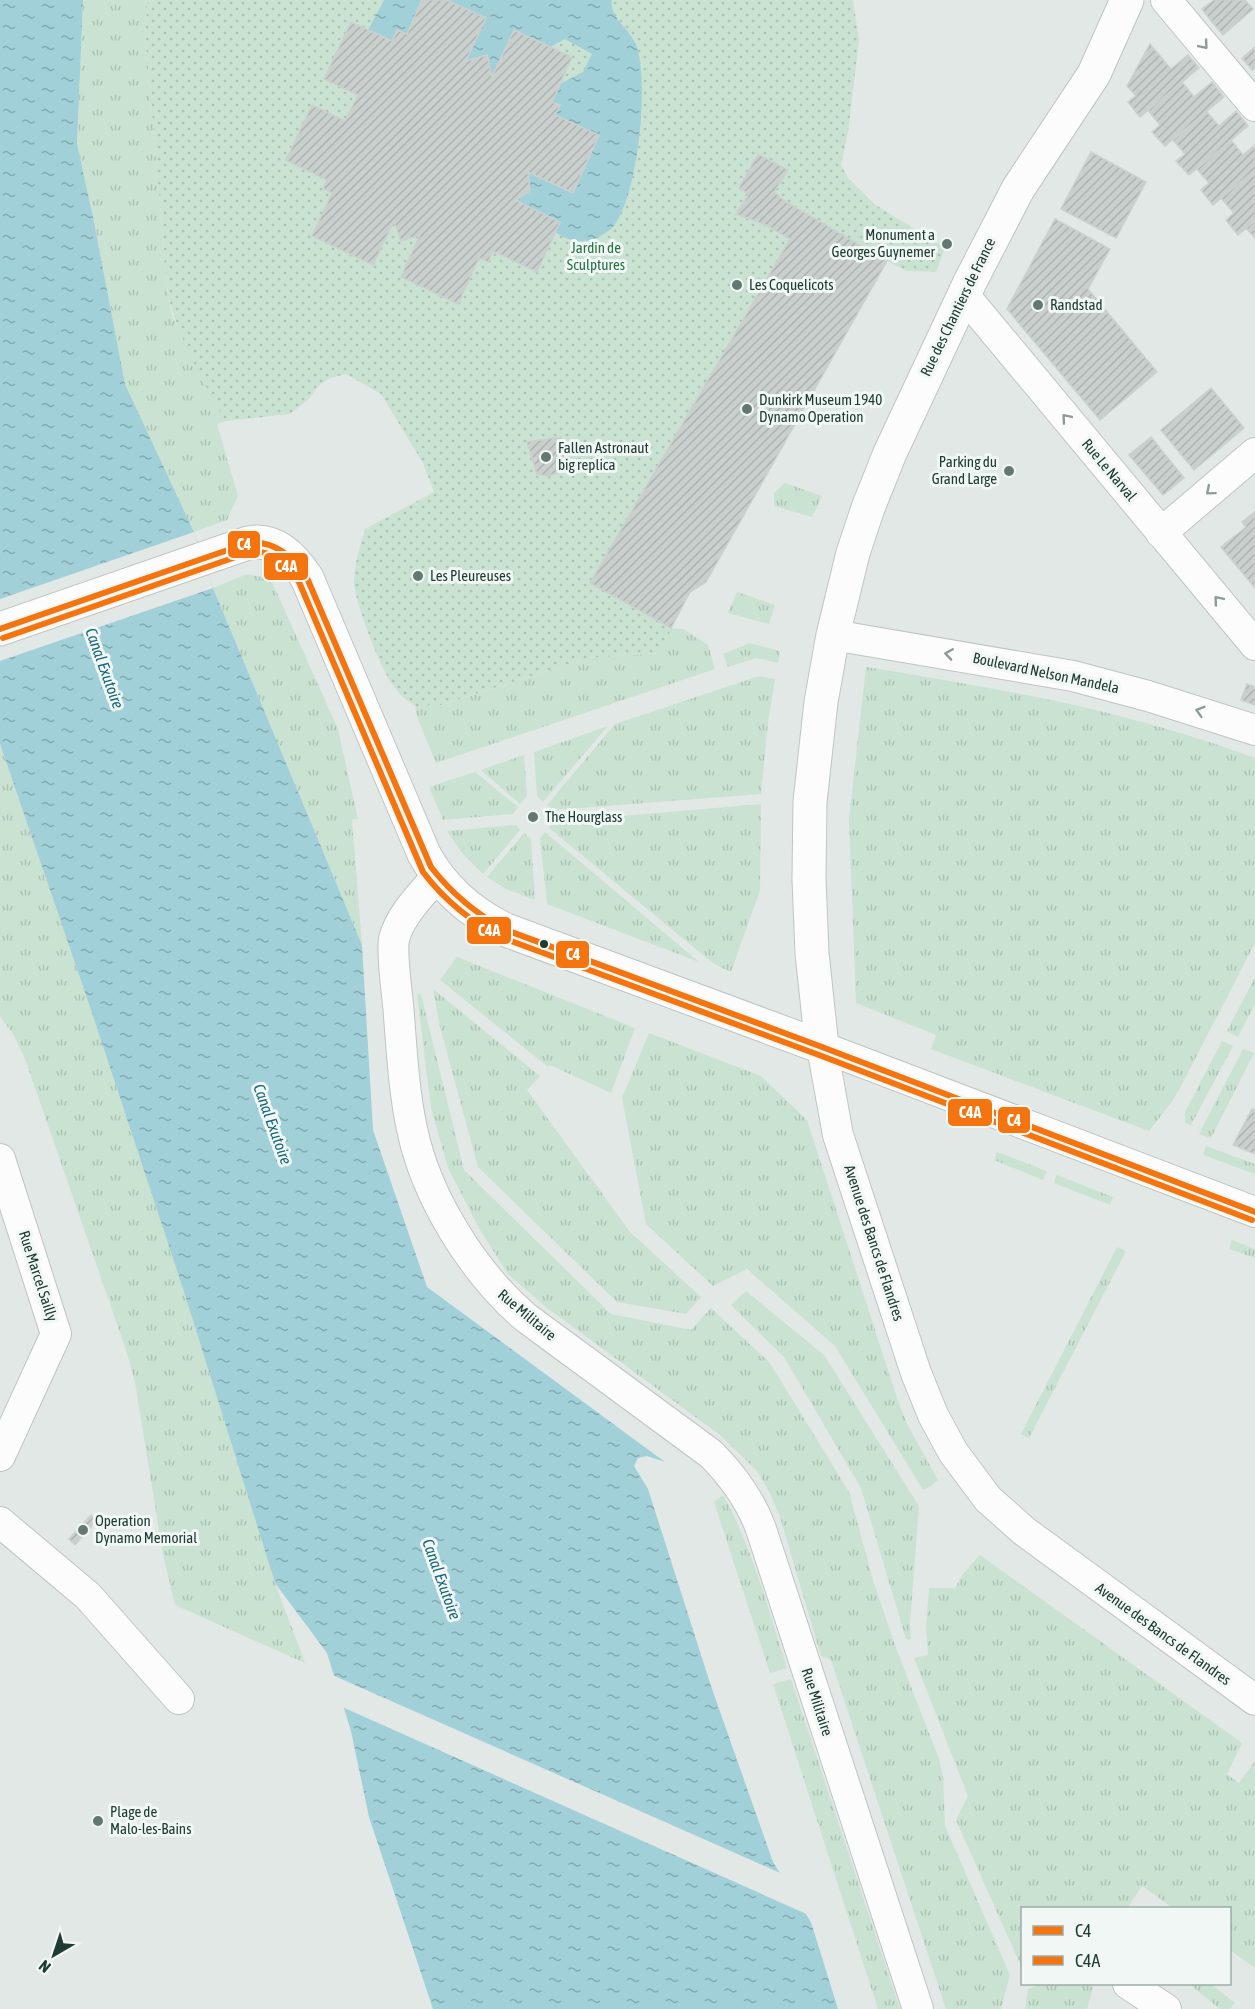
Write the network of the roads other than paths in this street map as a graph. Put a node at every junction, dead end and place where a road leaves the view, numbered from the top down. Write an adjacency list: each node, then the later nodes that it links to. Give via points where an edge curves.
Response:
1 (1127, 0): 4 (street, Rue des Chantiers de France, via 1094,74 1018,189)
2 (1167, 0): 3 (street, one-way to 3)
3 (1255, 106)
4 (964, 295): 6 (street, Rue Le Narval, one-way to 4); 8 (street, Rue des Chantiers de France, via 878,482 851,561)
5 (1255, 453): 6 (street, one-way to 6)
6 (1161, 532): 9 (street, Rue Le Narval, one-way to 6)
7 (0, 629): 11 (street, via 240,546 257,541 270,543 292,558 307,578 420,845)
8 (833, 635): 10 (street, Boulevard Nelson Mandela, one-way to 8, via 1073,676); 12 (street, Avenue des Bancs de Flandres, via 820,702 810,801 812,944)
9 (1255, 645)
10 (1255, 730)
11 (437, 876): 12 (street, via 472,910 506,930); 20 (street, Rue Militaire, via 406,916 394,940 406,1097 416,1147 429,1180 464,1245 501,1296 711,1454 743,1490 761,1529)
12 (822, 1047): 14 (street); 18 (street, Avenue des Bancs de Flandres, via 838,1135 920,1384 953,1452 988,1499 1024,1531)
13 (4, 1171): 15 (street, Rue Marcel Sailly, via 56,1334)
14 (1255, 1212)
15 (0, 1456)
16 (0, 1522): 17 (street, via 88,1596)
17 (179, 1699)
18 (1255, 1700)
19 (1131, 1985): 21 (street)
20 (918, 2009)
21 (1166, 2009)

